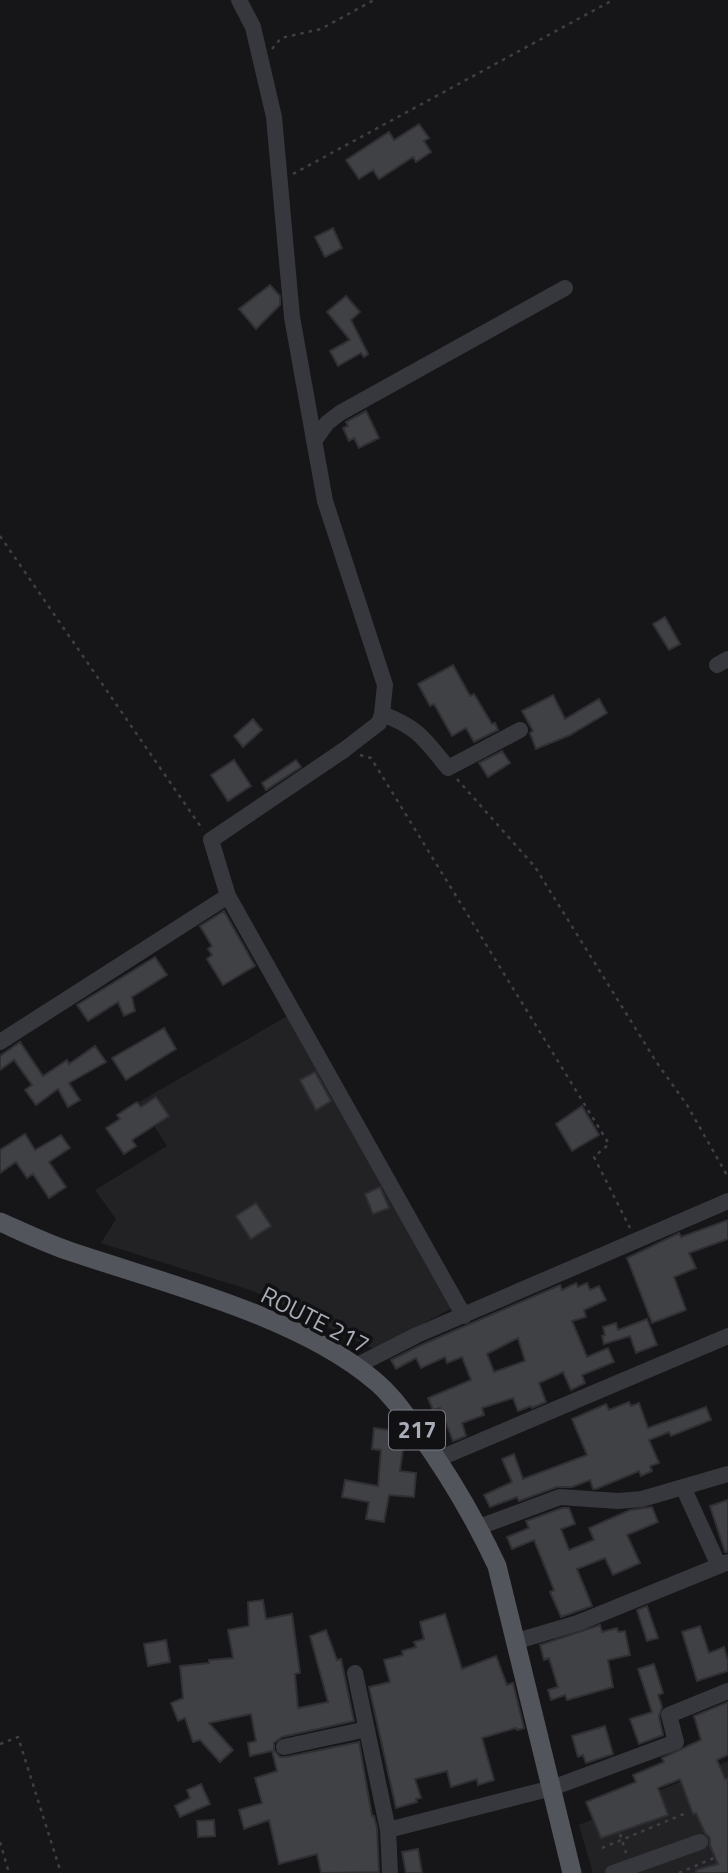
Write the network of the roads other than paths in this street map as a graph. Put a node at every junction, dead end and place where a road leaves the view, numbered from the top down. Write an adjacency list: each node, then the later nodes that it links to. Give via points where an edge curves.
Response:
1 (239, 0): 3 (street, via 253,27 274,117 292,317)
2 (565, 288): 3 (street, via 340,413)
3 (314, 441): 4 (street, via 325,501 385,685)
4 (382, 714): 5 (street, via 414,728 448,768); 6 (street, via 379,723 344,750 211,840)
5 (520, 730)
6 (228, 896): 7 (street); 10 (street)
7 (0, 1042)
8 (728, 1201): 10 (street)
9 (0, 1222): 12 (main road, ROUTE 217 / 217, via 65,1250 241,1310 319,1344)
10 (464, 1316): 12 (street)
11 (728, 1336): 13 (street)
12 (356, 1366): 13 (main road, ROUTE 217 / 217, via 392,1399)
13 (438, 1459): 16 (main road, ROUTE 217 / 217)
14 (728, 1474): 15 (street)
15 (683, 1487): 16 (street, via 618,1501 560,1497); 17 (street)
16 (479, 1527): 18 (main road, ROUTE 217 / 217, via 498,1566)
17 (724, 1564): 18 (street, via 578,1623)
18 (517, 1641): 23 (main road, ROUTE 217 / 217)
19 (355, 1673): 21 (street)
20 (728, 1691): 23 (street, via 669,1715 676,1742)
21 (367, 1729): 22 (street); 24 (street)
22 (284, 1747)
23 (552, 1788): 24 (street); 27 (main road, ROUTE 217 / 217)
24 (388, 1830): 26 (street)
25 (700, 1842): 28 (street)
26 (390, 1873)
27 (572, 1873)
28 (613, 1873)

